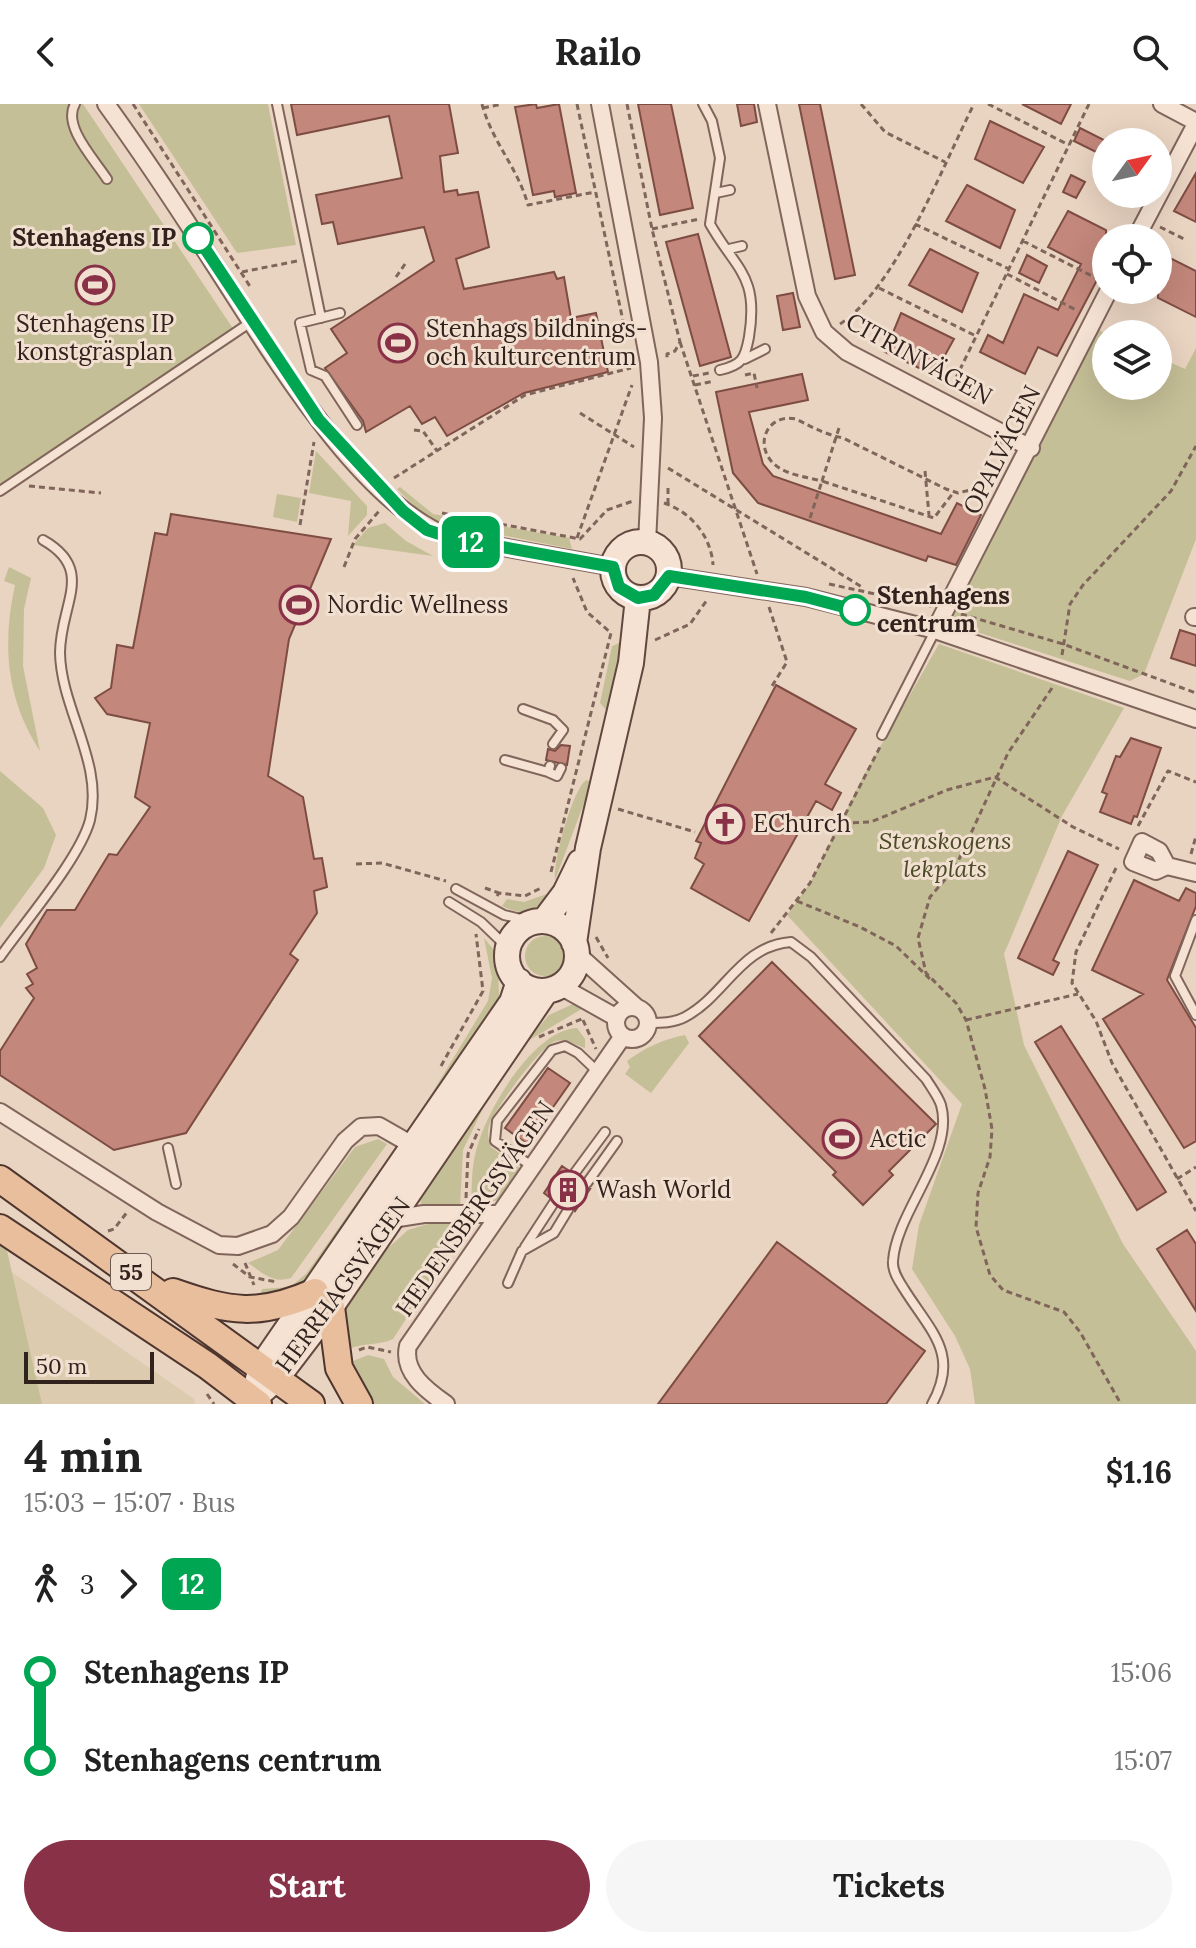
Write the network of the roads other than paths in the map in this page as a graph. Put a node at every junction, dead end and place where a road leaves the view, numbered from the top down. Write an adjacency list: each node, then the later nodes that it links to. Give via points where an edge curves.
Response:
1 (75, 104): 9 (lane, via 72,124)
2 (106, 104): 18 (street)
3 (277, 104): 17 (lane)
4 (600, 104): 28 (street, via 649,362 659,457)
5 (703, 104): 11 (lane, via 722,141)
6 (767, 104): 25 (street, CITRINVÄGEN, via 807,296 824,332 847,352)
7 (1162, 104): 8 (street)
8 (1196, 123): 12 (street)
9 (107, 179)
10 (730, 190): 11 (lane)
11 (716, 193): 14 (lane, via 709,216)
12 (1144, 224)
13 (742, 246): 14 (lane)
14 (729, 249): 20 (lane, via 753,293)
15 (1095, 304): 25 (street, OPALVÄGEN)
16 (340, 313): 17 (lane)
17 (321, 318): 21 (lane, via 300,323)
18 (251, 322): 23 (street); 26 (lane)
19 (765, 349): 20 (lane)
20 (745, 359): 22 (lane)
21 (311, 370): 23 (lane); 24 (lane, via 325,376)
22 (720, 370)
23 (293, 383): 29 (street, via 358,465 427,530)
24 (357, 425)
25 (1031, 448): 32 (street, OPALVÄGEN)
26 (0, 491)
27 (43, 540): 50 (lane, via 64,552 74,575 60,652 63,684 90,771 90,819 80,844)
28 (647, 543): 29 (street, via 629,545); 30 (street, via 662,551)
29 (613, 567): 31 (street, via 619,587)
30 (669, 576): 31 (street, via 654,595); 32 (street, via 806,597)
31 (638, 598): 41 (street, via 631,663)
32 (935, 630): 34 (street); 36 (lane)
33 (523, 709): 35 (lane, via 553,720)
34 (1196, 719)
35 (563, 730): 37 (lane); 38 (lane)
36 (882, 735)
37 (553, 744)
38 (565, 746)
39 (505, 760): 40 (lane, via 549,769 557,776)
40 (561, 768)
41 (588, 848): 47 (street, via 565,893); 49 (street)
42 (1130, 854): 43 (street, via 1142,842 1159,851 1167,866)
43 (1196, 873)
44 (454, 886): 47 (lane, via 504,915)
45 (449, 902): 48 (lane)
46 (1196, 920): 54 (lane, via 1175,976)
47 (538, 922): 48 (street, via 513,936); 49 (street, via 558,925)
48 (508, 948): 51 (street, via 508,964)
49 (575, 948): 52 (street, via 572,974); 53 (street)
50 (0, 957)
51 (519, 981): 52 (street, via 533,990); 63 (street, HERRHAGSVÄGEN, via 512,1002)
52 (553, 988): 55 (street); 63 (street, HERRHAGSVÄGEN)
53 (636, 1007): 55 (street, via 625,1008); 56 (street)
54 (1196, 1015)
55 (617, 1018): 57 (street)
56 (648, 1023): 57 (street, via 639,1037); 83 (lane, via 687,1016 756,951 791,942 926,1079 941,1102 944,1119 940,1141 895,1245 892,1266 945,1363 944,1382)
57 (623, 1036): 58 (street, HEDENSBERGSVÄGEN)
58 (603, 1069): 64 (street, HEDENSBERGSVÄGEN); 64 (lane, via 565,1046 552,1050 497,1121 495,1141)
59 (0, 1112): 63 (street, via 157,1212 229,1246 256,1242 291,1217 345,1141 361,1127 379,1126)
60 (605, 1132): 65 (lane)
61 (617, 1141): 67 (lane)
62 (168, 1148): 68 (lane)
63 (424, 1152): 72 (street, HERRHAGSVÄGEN); 77 (street, HERRHAGSVÄGEN)
64 (533, 1167): 71 (street, HEDENSBERGSVÄGEN)
65 (574, 1174)
66 (0, 1179): 75 (main road, 55)
67 (587, 1183)
68 (176, 1184)
69 (555, 1201): 74 (lane)
70 (568, 1210): 74 (lane, via 554,1233)
71 (499, 1214): 72 (street); 82 (street, HEDENSBERGSVÄGEN, via 408,1346 409,1370)
72 (392, 1219): 77 (street, HERRHAGSVÄGEN)
73 (0, 1228): 79 (main road, 55, via 208,1366)
74 (522, 1251): 76 (lane)
75 (147, 1283): 77 (main road, via 238,1311); 78 (main road, 55)
76 (508, 1283)
77 (323, 1299): 78 (street, HERRHAGSVÄGEN); 81 (main road, via 339,1368)
78 (268, 1373): 79 (street, HERRHAGSVÄGEN); 80 (main road, 55)
79 (253, 1403)
80 (311, 1404)
81 (359, 1404)
82 (446, 1404)
83 (932, 1404)

